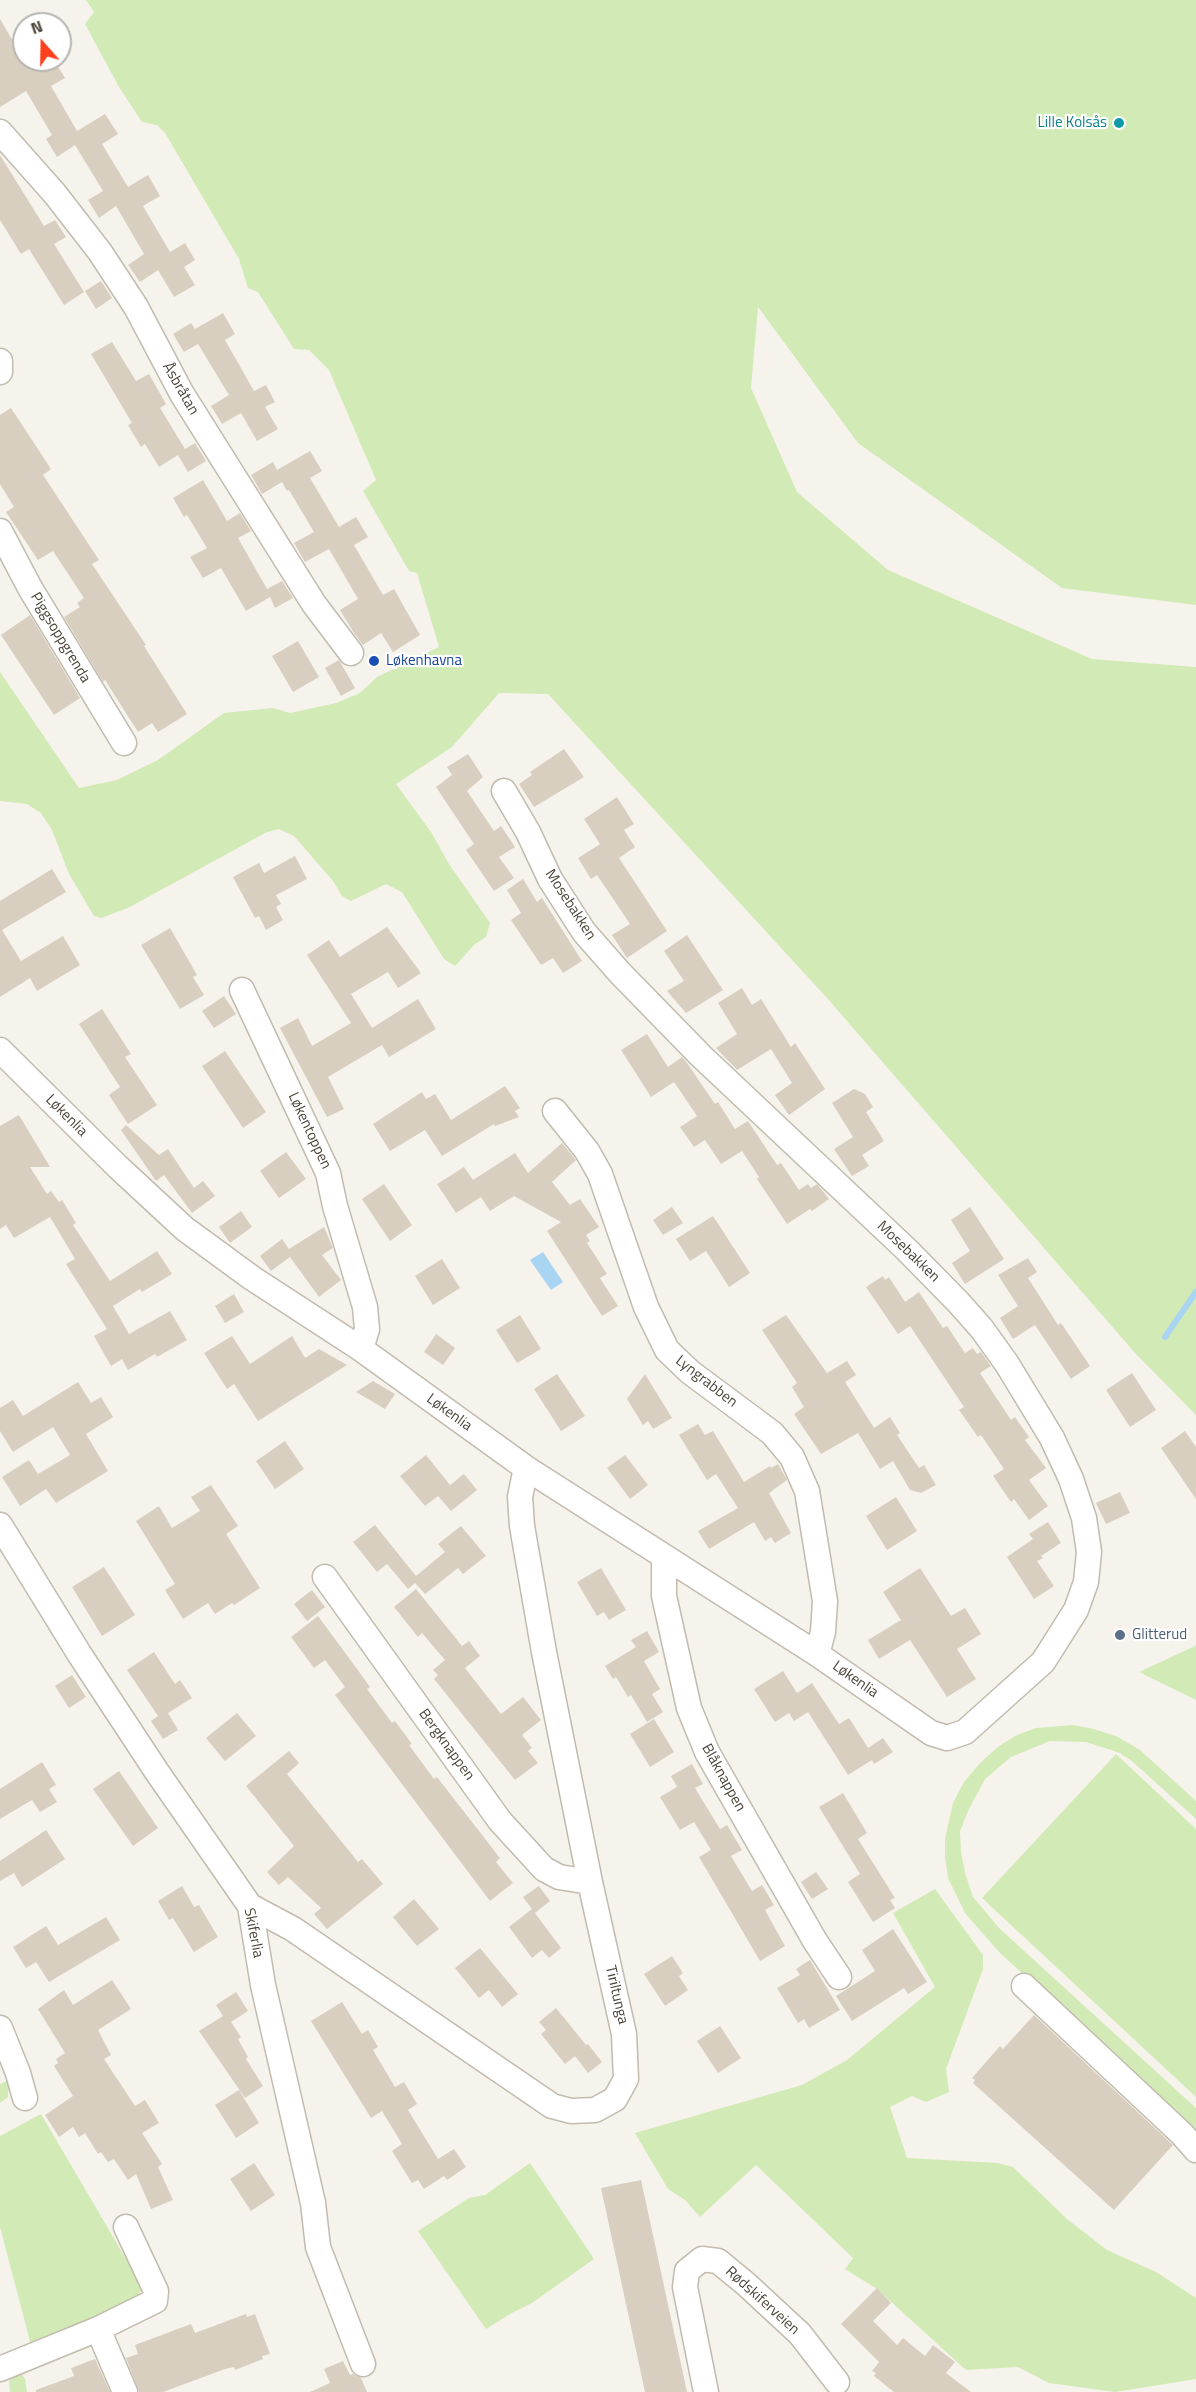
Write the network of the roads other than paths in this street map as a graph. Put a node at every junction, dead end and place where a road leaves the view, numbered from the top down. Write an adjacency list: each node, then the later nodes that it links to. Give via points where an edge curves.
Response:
1 (0, 132): 5 (street, Åsbråtan, via 56,194 100,252 136,307 182,394 314,604)
2 (0, 361): 3 (street)
3 (0, 372)
4 (0, 531): 6 (street, Piggsoppgrenda, via 30,588)
5 (351, 653)
6 (124, 742)
7 (504, 791): 17 (street, Mosebakken, via 550,879 584,932 701,1056 959,1303 1007,1364 1052,1438 1071,1479 1084,1518 1089,1552 1086,1582 1076,1610 1043,1662 965,1732 947,1738)
8 (242, 990): 11 (street, Løkentoppen, via 328,1173 365,1307 368,1329)
9 (0, 1050): 11 (street, Løkenlia, via 185,1229)
10 (555, 1111): 16 (street, Lyngrabben, via 600,1174 646,1306 667,1350 772,1433 792,1457 807,1491 825,1600)
11 (361, 1349): 12 (street, Løkenlia)
12 (525, 1468): 14 (street, Løkenlia); 18 (street, Tiriltunga, via 520,1497 522,1526)
13 (0, 1525): 19 (street, Skiferlia, via 80,1655)
14 (664, 1558): 16 (street, Løkenlia); 20 (street, Blåknappen, via 664,1596 689,1708 707,1752)
15 (325, 1577): 18 (street, Bergknappen, via 500,1821 544,1869 559,1877)
16 (817, 1654): 17 (street, Løkenlia)
17 (931, 1733)
18 (590, 1882): 19 (street, Tiriltunga, via 624,2034 626,2060 626,2079 615,2099 595,2110 571,2111 552,2106 293,1929)
19 (250, 1906): 27 (street, Skiferlia, via 262,1984 313,2204 318,2247)
20 (839, 1977)
21 (1024, 1986): 24 (street)
22 (0, 2028): 23 (street)
23 (25, 2098)
24 (1196, 2150)
25 (126, 2228): 26 (street, via 157,2297 147,2307)
26 (98, 2329): 28 (street); 30 (street)
27 (363, 2364)
28 (0, 2369)
29 (837, 2382): 31 (street, Rødskiferveien, via 800,2334 746,2284 718,2261 702,2259 687,2271 685,2287)
30 (124, 2392)
31 (706, 2392)

